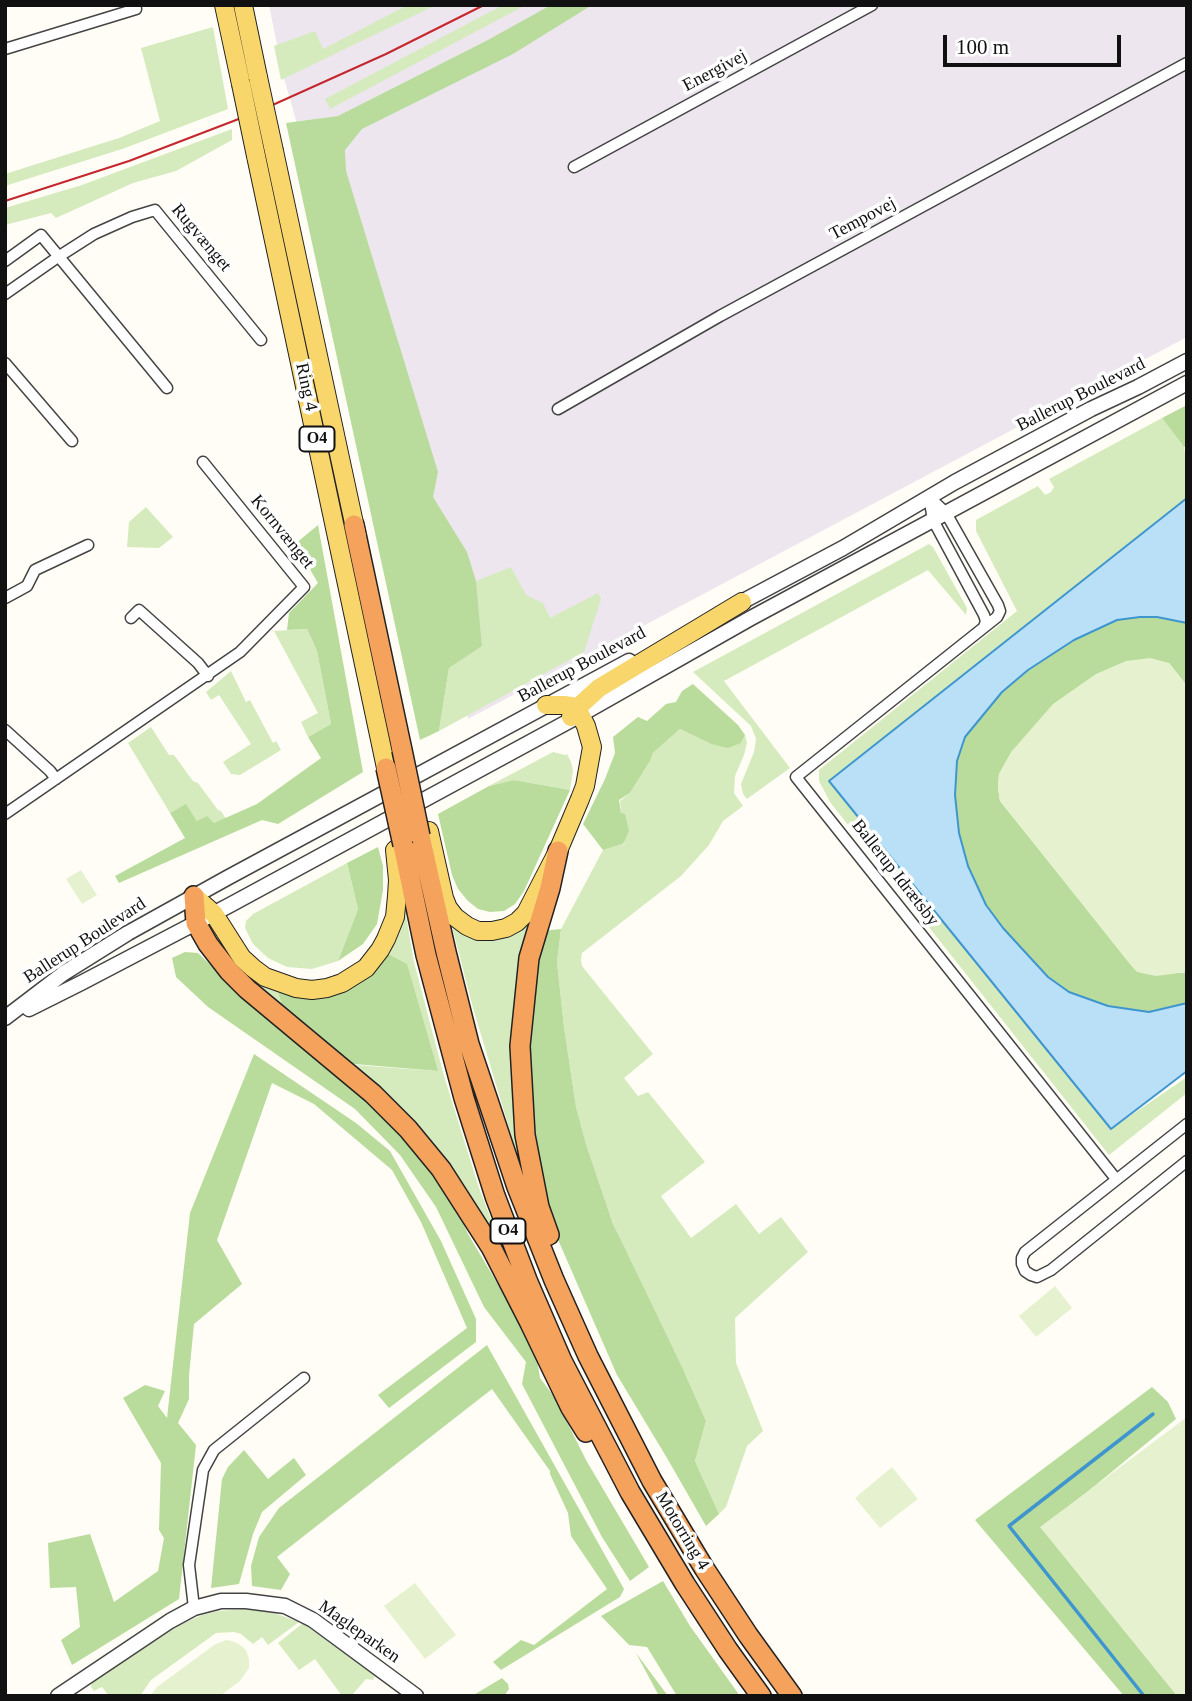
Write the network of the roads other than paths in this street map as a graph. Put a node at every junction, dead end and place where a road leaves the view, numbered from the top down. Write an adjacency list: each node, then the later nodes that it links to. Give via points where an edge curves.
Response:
1 (224, 5): 7 (main road, Ring 4 / O4)
2 (243, 5): 7 (main road, Ring 4 / O4)
3 (873, 5): 8 (street, Energivej)
4 (136, 7): 5 (street)
5 (5, 49)
6 (1187, 63): 17 (street, Tempovej)
7 (249, 81): 23 (main road, Ring 4 / O4, bridge, via 274,150); 33 (main road, Ring 4 / O4, bridge, via 256,156)
8 (574, 167)
9 (58, 257): 10 (street, via 41,235); 11 (street, Rugvænget); 12 (street, Rugvænget, via 94,234 155,210); 16 (street)
10 (5, 261)
11 (5, 294)
12 (261, 340)
13 (1187, 361): 20 (street, Ballerup Boulevard)
14 (5, 363): 18 (street)
15 (1187, 383): 21 (street, Ballerup Boulevard)
16 (167, 388)
17 (558, 409)
18 (72, 441)
19 (203, 462): 29 (street, Kornvænget, via 304,587 240,652)
20 (929, 497): 21 (street); 22 (street); 26 (street, Ballerup Boulevard)
21 (946, 513): 22 (street, Ballerup Boulevard); 28 (street, via 1000,611)
22 (933, 520): 28 (street, via 984,615); 31 (street, Ballerup Boulevard)
23 (354, 525): 33 (highway, O4)
24 (88, 545): 25 (street, via 35,570 27,586)
25 (5, 598)
26 (742, 602): 30 (street, Ballerup Boulevard); 31 (main road, via 599,688)
27 (131, 618): 29 (street, via 139,610)
28 (985, 627): 45 (street, Ballerup Idrætsby, via 796,777)
29 (208, 676): 34 (street, Kornvænget)
30 (546, 705): 31 (main road, via 564,705); 39 (street, Ballerup Boulevard)
31 (576, 715): 38 (main road, via 586,726 592,747 585,786); 40 (street, Ballerup Boulevard)
32 (5, 730): 34 (street)
33 (396, 756): 36 (highway, O4, bridge); 37 (highway, O4, bridge)
34 (56, 779): 35 (street, Kornvænget)
35 (5, 814)
36 (425, 834): 38 (main road, via 448,908 478,931 506,928 526,913); 46 (highway, O4, via 455,993 485,1094 517,1187)
37 (399, 848): 40 (main road, via 391,928 366,968 334,985 312,990 265,977 242,958); 48 (highway, O4, via 445,1031 495,1196 562,1361)
38 (558, 851): 46 (highway, via 529,958 520,1046 525,1135 539,1206)
39 (194, 896): 40 (main road); 41 (highway); 42 (street, Ballerup Boulevard, via 64,973)
40 (215, 914): 41 (street, Ballerup Boulevard)
41 (196, 923): 42 (street, Ballerup Boulevard); 48 (highway, via 229,971 373,1094 441,1170 491,1247 571,1408)
42 (5, 1019)
43 (1187, 1124): 45 (street)
44 (1187, 1161): 45 (street, via 1051,1270 1037,1277 1025,1270 1025,1252)
45 (1116, 1179)
46 (588, 1356): 53 (highway, Motorring 4 / O4, via 646,1470 704,1568)
47 (304, 1378): 49 (street, via 214,1450 203,1470 189,1566)
48 (630, 1492): 52 (highway, Motorring 4 / O4)
49 (194, 1608): 50 (street, Magleparken); 51 (street, Magleparken, via 221,1601 285,1606 313,1620)
50 (58, 1696)
51 (416, 1696)
52 (761, 1696)
53 (792, 1696)

